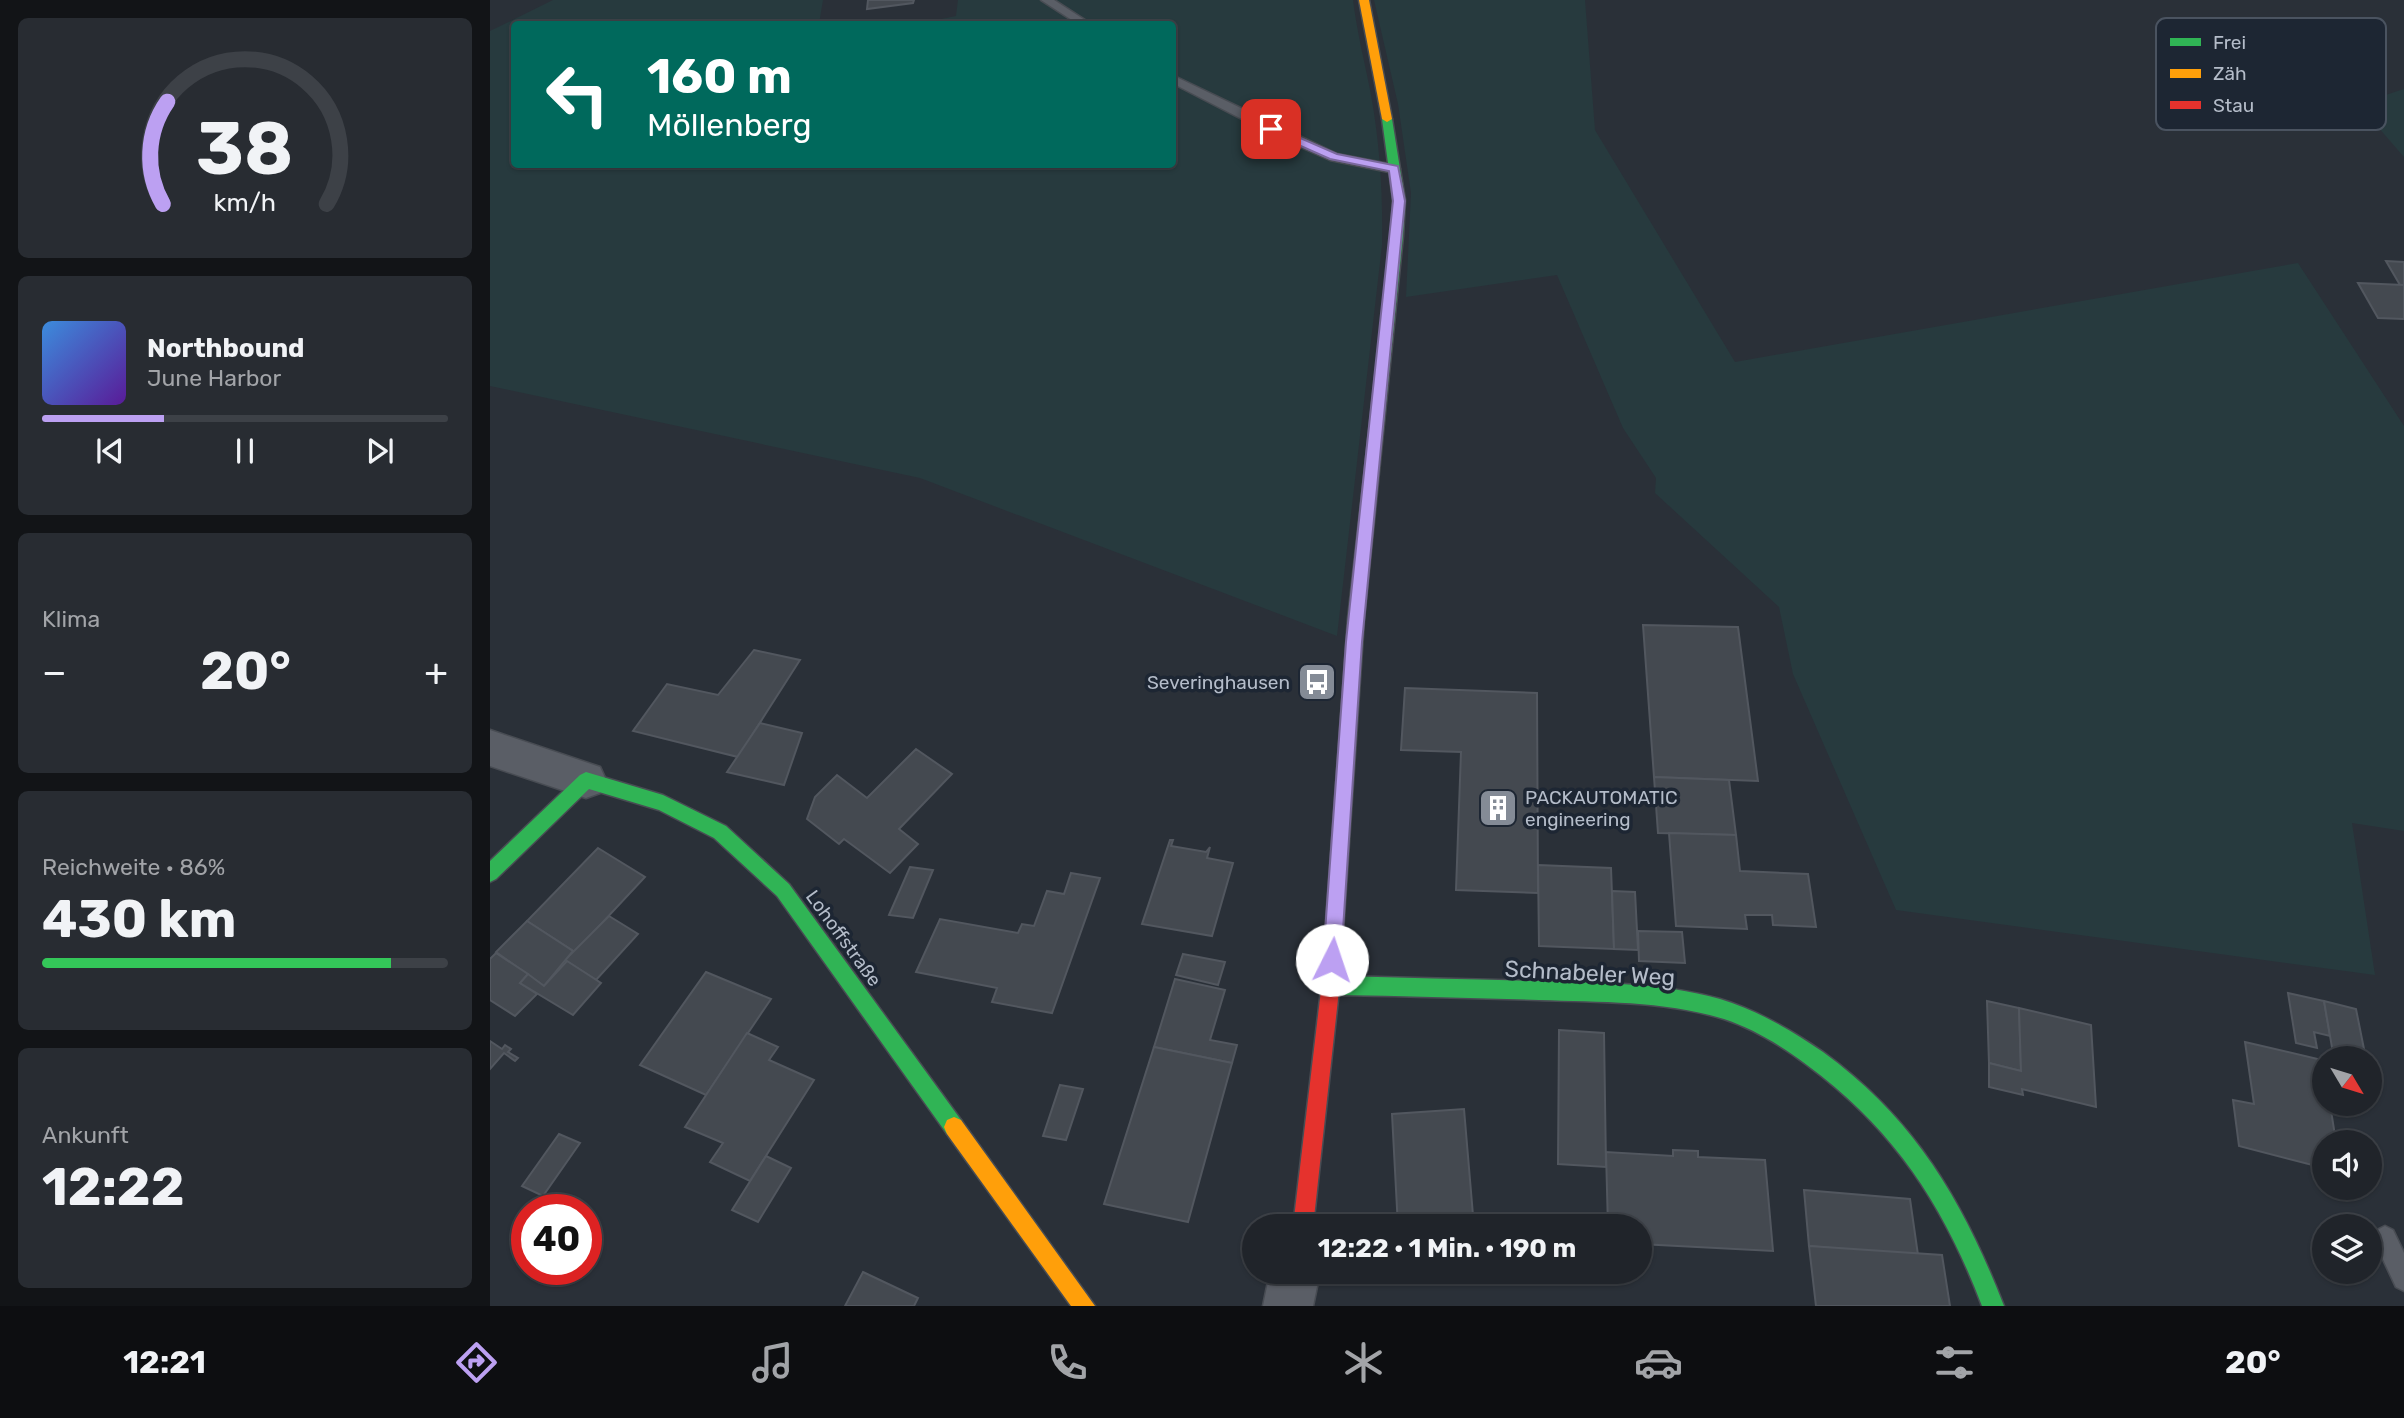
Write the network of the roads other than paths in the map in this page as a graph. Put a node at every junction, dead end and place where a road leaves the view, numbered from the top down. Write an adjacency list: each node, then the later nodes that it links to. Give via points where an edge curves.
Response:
1 (1046, 0): 3 (lane)
2 (1364, 0): 5 (street)
3 (1080, 21)
4 (1176, 80): 5 (lane, via 1334,157)
5 (1394, 169): 9 (street, via 1399,201 1397,236 1354,642)
6 (490, 748): 7 (street)
7 (586, 780): 8 (street); 14 (street, Lohoffstraße, via 663,803 720,832 783,890)
8 (490, 873)
9 (1331, 985): 10 (street); 16 (street, Schnabeler Weg, via 1642,995 1713,1006 1767,1027 1858,1087 1891,1122 1942,1187 1980,1265)
10 (1305, 1214)
11 (2385, 1238): 12 (lane)
12 (2404, 1279)
13 (1293, 1284): 15 (street)
14 (1084, 1306)
15 (1288, 1306)
16 (1993, 1306)

